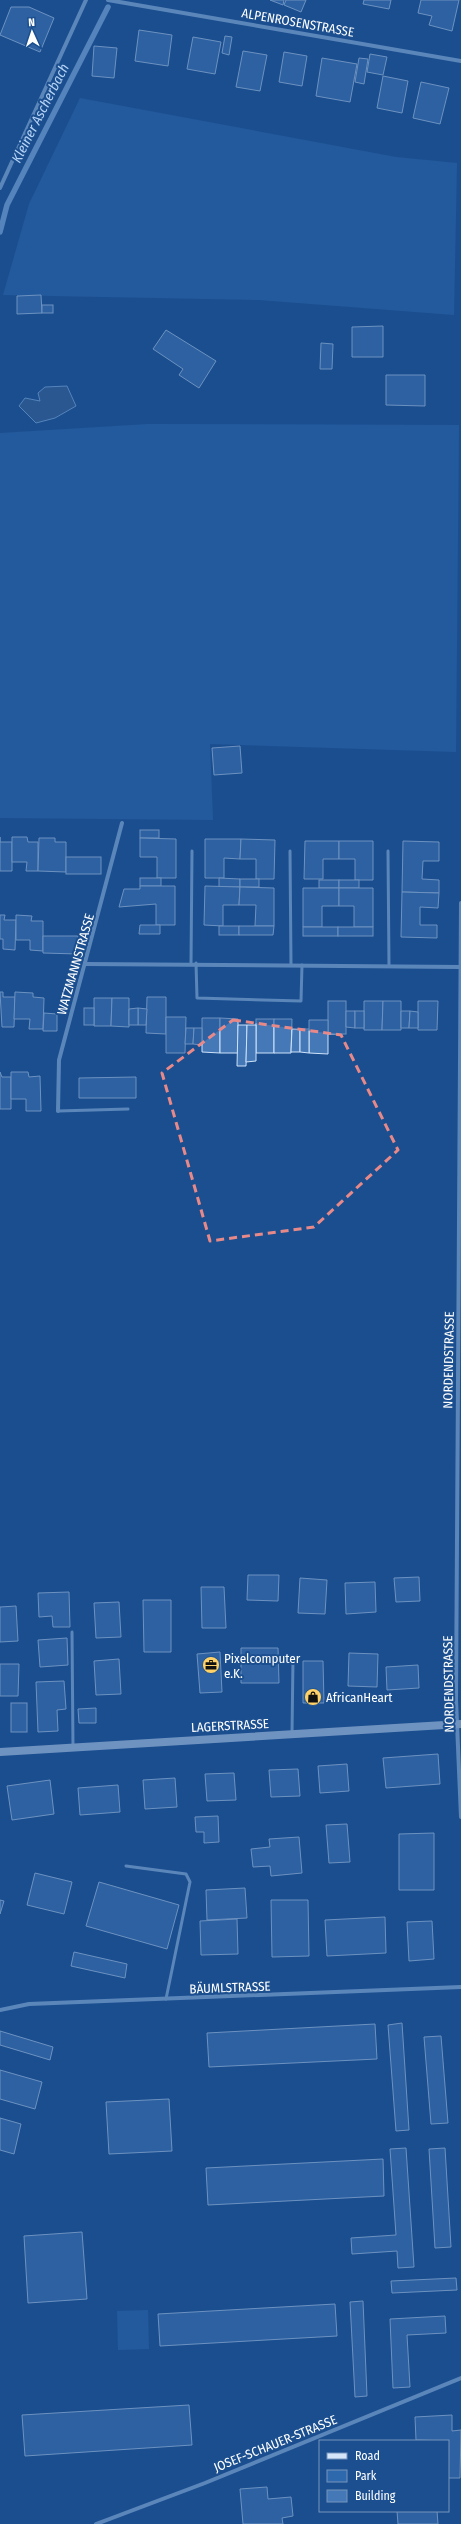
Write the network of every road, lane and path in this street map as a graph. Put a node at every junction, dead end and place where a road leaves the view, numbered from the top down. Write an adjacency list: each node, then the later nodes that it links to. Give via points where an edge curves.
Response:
1 (86, 0): 4 (street)
2 (108, 0): 3 (street, ALPENROSENSTRASSE)
3 (461, 61)
4 (0, 188)
5 (122, 823): 11 (street, WATZMANNSTRASSE)
6 (192, 851): 10 (lane)
7 (290, 851): 12 (lane)
8 (388, 851): 14 (lane)
9 (461, 903): 15 (street, NORDENDSTRASSE)
10 (194, 963): 11 (street); 12 (street); 13 (lane, via 197,998 301,1001)
11 (85, 964): 18 (street, WATZMANNSTRASSE, via 59,1060)
12 (291, 964): 13 (street)
13 (302, 965): 14 (street)
14 (389, 966): 15 (street)
15 (460, 967): 16 (street, NORDENDSTRASSE)
16 (460, 1050): 19 (street, NORDENDSTRASSE)
17 (128, 1109): 18 (lane)
18 (58, 1111)
19 (460, 1213): 20 (street, NORDENDSTRASSE)
20 (459, 1387): 23 (street, NORDENDSTRASSE, via 456,1700)
21 (72, 1632): 25 (lane)
22 (293, 1659): 24 (lane)
23 (459, 1724): 24 (street, LAGERSTRASSE); 27 (street, NORDENDSTRASSE)
24 (292, 1733): 25 (street, LAGERSTRASSE)
25 (73, 1747): 26 (street, LAGERSTRASSE)
26 (0, 1752)
27 (461, 1817)
28 (126, 1866): 30 (lane, via 186,1874 190,1882)
29 (461, 1987): 30 (street, BÄUMLSTRASSE)
30 (166, 2000): 31 (street, BÄUMLSTRASSE, via 29,2004)
31 (0, 2010)
32 (461, 2378): 33 (street, JOSEF-SCHAUER-STRASSE, via 205,2483)
33 (96, 2524)

